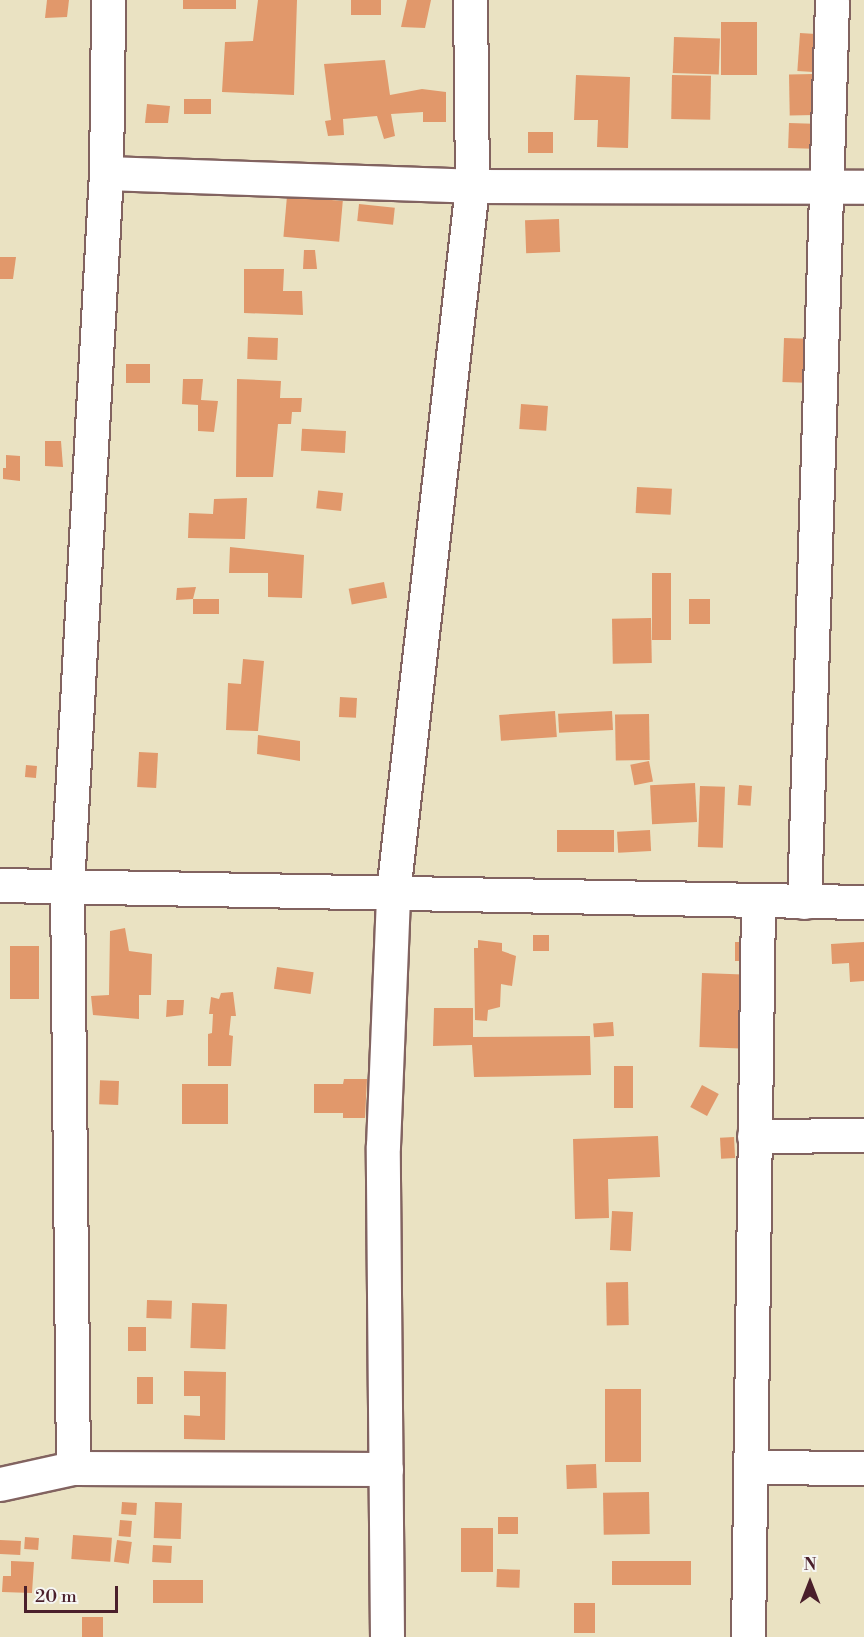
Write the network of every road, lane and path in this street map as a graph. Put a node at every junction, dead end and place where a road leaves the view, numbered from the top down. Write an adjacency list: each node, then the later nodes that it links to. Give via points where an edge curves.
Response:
1 (108, 0): 4 (street)
2 (470, 0): 5 (street)
3 (832, 0): 6 (street)
4 (106, 173): 5 (street); 9 (street)
5 (472, 186): 6 (street); 10 (street)
6 (826, 187): 7 (street); 12 (street)
7 (864, 187)
8 (0, 885): 9 (street)
9 (67, 886): 10 (street); 16 (street)
10 (393, 893): 11 (street); 19 (street, via 383,1146)
11 (758, 901): 12 (street); 14 (street)
12 (804, 902): 13 (street)
13 (864, 902)
14 (754, 1136): 15 (street); 17 (street)
15 (864, 1136)
16 (73, 1467): 19 (street); 20 (street)
17 (750, 1467): 18 (street); 22 (street)
18 (864, 1468)
19 (386, 1469): 21 (street)
20 (0, 1484)
21 (387, 1637)
22 (748, 1637)

